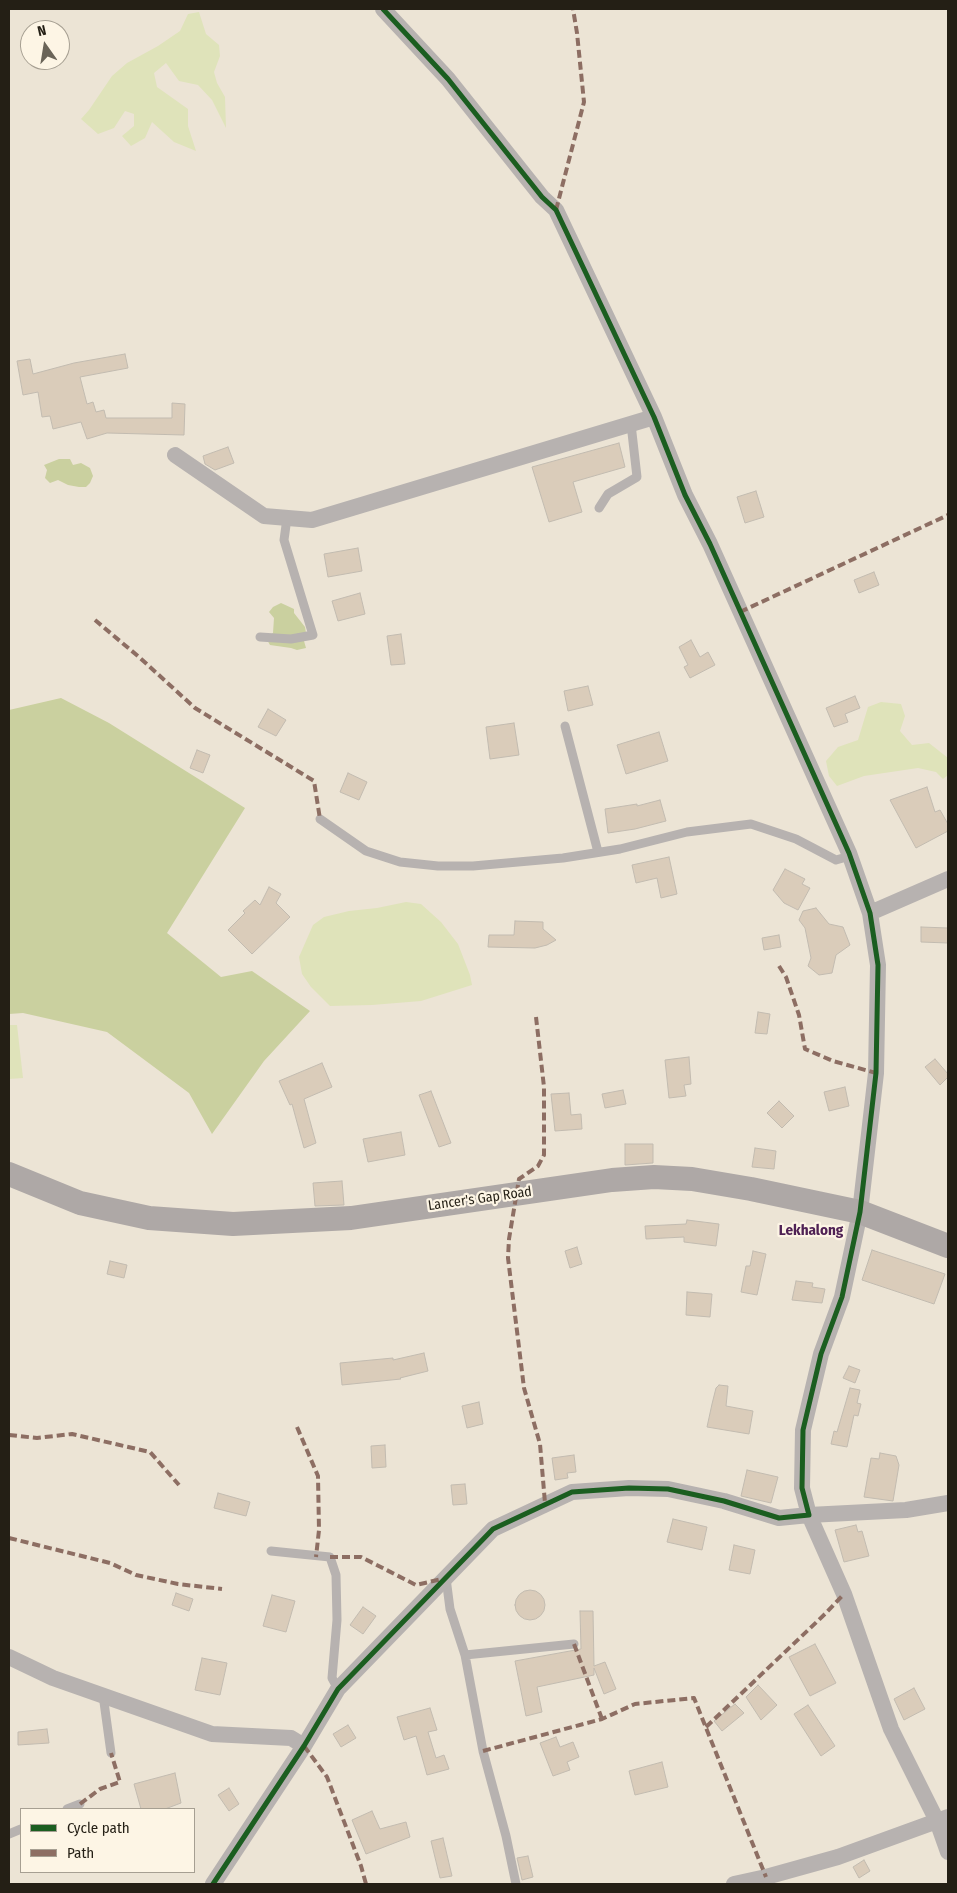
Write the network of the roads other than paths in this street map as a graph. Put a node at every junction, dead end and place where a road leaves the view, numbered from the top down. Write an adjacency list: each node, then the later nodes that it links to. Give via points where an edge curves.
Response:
1 (383, 9): 2 (street, via 448,79 542,197 556,210)
2 (654, 417): 3 (street); 11 (street, via 685,495)
3 (631, 424): 5 (lane, via 637,476 608,494); 6 (street, via 312,520)
4 (176, 454): 6 (street, via 264,516)
5 (599, 508)
6 (287, 518): 7 (lane, via 284,540 313,635 291,640)
7 (260, 637)
8 (565, 726): 10 (lane)
9 (320, 819): 10 (lane, via 366,851 400,862 473,866)
10 (598, 852): 11 (lane, via 687,832 751,824 796,839 836,860)
11 (850, 856): 13 (street)
12 (948, 879): 13 (street)
13 (870, 912): 15 (street, via 878,965 876,1073)
14 (9, 1174): 15 (main road, Lancer's Gap Road, via 80,1203 140,1216 233,1224 351,1218 604,1181 654,1177 751,1188)
15 (860, 1212): 16 (main road, Lancer's Gap Road); 18 (street, via 842,1297 821,1354 803,1430 802,1488)
16 (948, 1246)
17 (948, 1503): 18 (street, via 906,1510)
18 (809, 1514): 20 (street, via 779,1518 724,1501 650,1487 572,1492 493,1529); 30 (street, via 844,1594 891,1729)
19 (271, 1551): 24 (lane, via 330,1557 336,1575 337,1620 332,1678)
20 (446, 1578): 22 (lane, via 450,1609); 24 (street)
21 (574, 1644): 22 (lane)
22 (465, 1655): 34 (lane, via 483,1751)
23 (9, 1657): 25 (street, via 53,1678)
24 (338, 1689): 26 (street)
25 (103, 1695): 26 (street, via 212,1734 291,1738); 27 (lane)
26 (304, 1746): 33 (street)
27 (110, 1753)
28 (80, 1804): 29 (lane)
29 (70, 1808)
30 (942, 1819): 31 (street); 32 (street)
31 (948, 1852)
32 (767, 1881): 35 (street)
33 (213, 1884)
34 (516, 1884)
35 (734, 1884)

